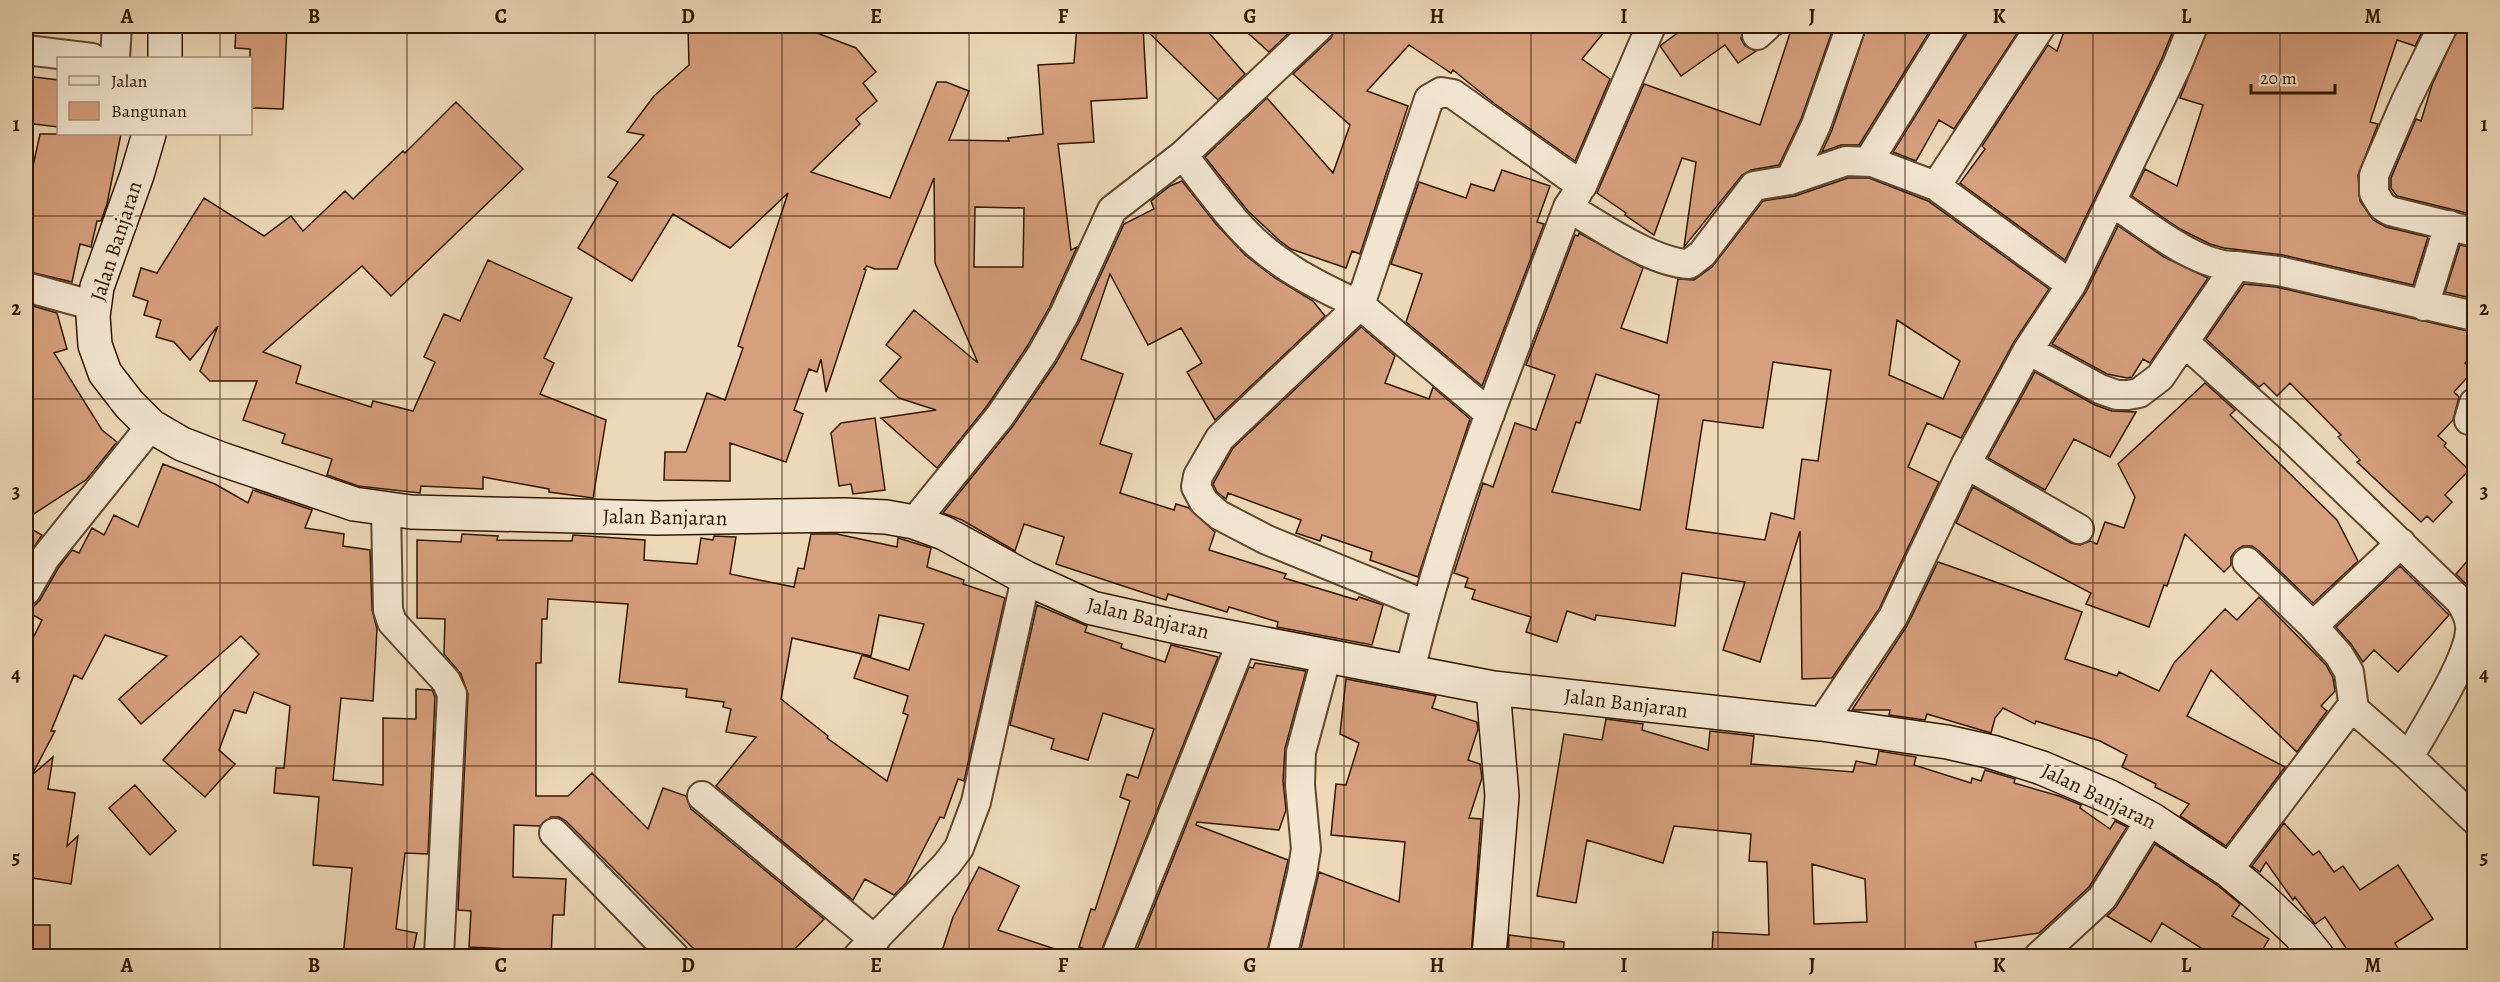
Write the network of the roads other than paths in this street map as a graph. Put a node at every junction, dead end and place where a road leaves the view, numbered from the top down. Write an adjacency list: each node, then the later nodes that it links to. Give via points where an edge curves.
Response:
1 (117, 26): 12 (street)
2 (165, 26): 13 (street)
3 (1320, 26): 15 (street)
4 (1651, 26): 19 (street)
5 (1851, 26): 17 (street, via 1816,125)
6 (1952, 26): 16 (street)
7 (2041, 26): 18 (street)
8 (2193, 26): 20 (street)
9 (2443, 26): 21 (street, via 2406,101 2372,185 2377,200 2390,211)
10 (26, 50): 11 (street)
11 (84, 57)
12 (114, 57)
13 (165, 57)
14 (149, 135): 26 (street, Jalan Banjaran)
15 (1183, 155): 25 (street, via 1229,214 1259,244 1294,272); 35 (street, via 1112,210 1042,354 1000,416)
16 (1868, 162): 17 (street, via 1846,161); 18 (street)
17 (1790, 180): 19 (street, via 1749,189 1702,254 1689,264 1664,260 1613,234)
18 (1936, 186): 23 (street)
19 (1575, 196): 25 (street, via 1459,97 1446,92 1434,95 1429,99); 31 (street)
20 (2112, 202): 22 (street, via 2199,259); 23 (street)
21 (2462, 228): 27 (street)
22 (2236, 266): 27 (street, via 2279,271); 29 (street)
23 (2071, 285): 30 (street)
24 (26, 287): 26 (street)
25 (1360, 305): 31 (street); 41 (street, via 1226,432 1198,476 1196,487 1204,502 1219,515 1267,540)
26 (94, 306): 32 (street, Jalan Banjaran, via 95,345 105,373)
27 (2424, 306): 28 (street)
28 (2475, 316)
29 (2184, 342): 30 (street, via 2160,377 2139,393 2128,395 2100,389); 37 (street)
30 (2028, 350): 33 (street)
31 (1490, 414): 41 (street)
32 (151, 426): 34 (street, Jalan Banjaran, via 182,444 221,459 332,498); 40 (street, via 45,558)
33 (1965, 464): 36 (street); 48 (street, via 1893,617)
34 (386, 510): 35 (street, Jalan Banjaran, via 657,518 845,515); 56 (street, via 388,610 392,622 446,681 452,694)
35 (914, 522): 39 (street, Jalan Banjaran, via 944,533)
36 (2079, 529)
37 (2401, 543): 42 (street); 49 (street, via 2460,601 2470,630 2456,671)
38 (2247, 562): 42 (street)
39 (1026, 578): 43 (street, Jalan Banjaran, via 1092,608); 55 (street, via 969,824 959,848)
40 (26, 591)
41 (1425, 605): 45 (street)
42 (2313, 626): 47 (street, via 2349,672)
43 (1243, 639): 44 (street, Jalan Banjaran); 58 (street)
44 (1328, 655): 45 (street, Jalan Banjaran); 59 (street, via 1301,752 1306,849)
45 (1410, 670): 46 (street, Jalan Banjaran)
46 (1493, 688): 48 (street, Jalan Banjaran); 60 (street, via 1502,796)
47 (2352, 706): 49 (street); 54 (street)
48 (1821, 724): 51 (street, Jalan Banjaran, via 1992,752 2042,768)
49 (2409, 757): 52 (street)
50 (702, 796): 55 (street)
51 (2151, 819): 54 (street, Jalan Banjaran); 61 (street, via 2102,898)
52 (2475, 819)
53 (554, 833): 57 (street)
54 (2228, 870): 62 (street, Jalan Banjaran, via 2293,927)
55 (866, 948)
56 (439, 957)
57 (674, 957)
58 (1116, 957)
59 (1282, 957)
60 (1489, 957)
61 (2039, 957)
62 (2318, 957)

